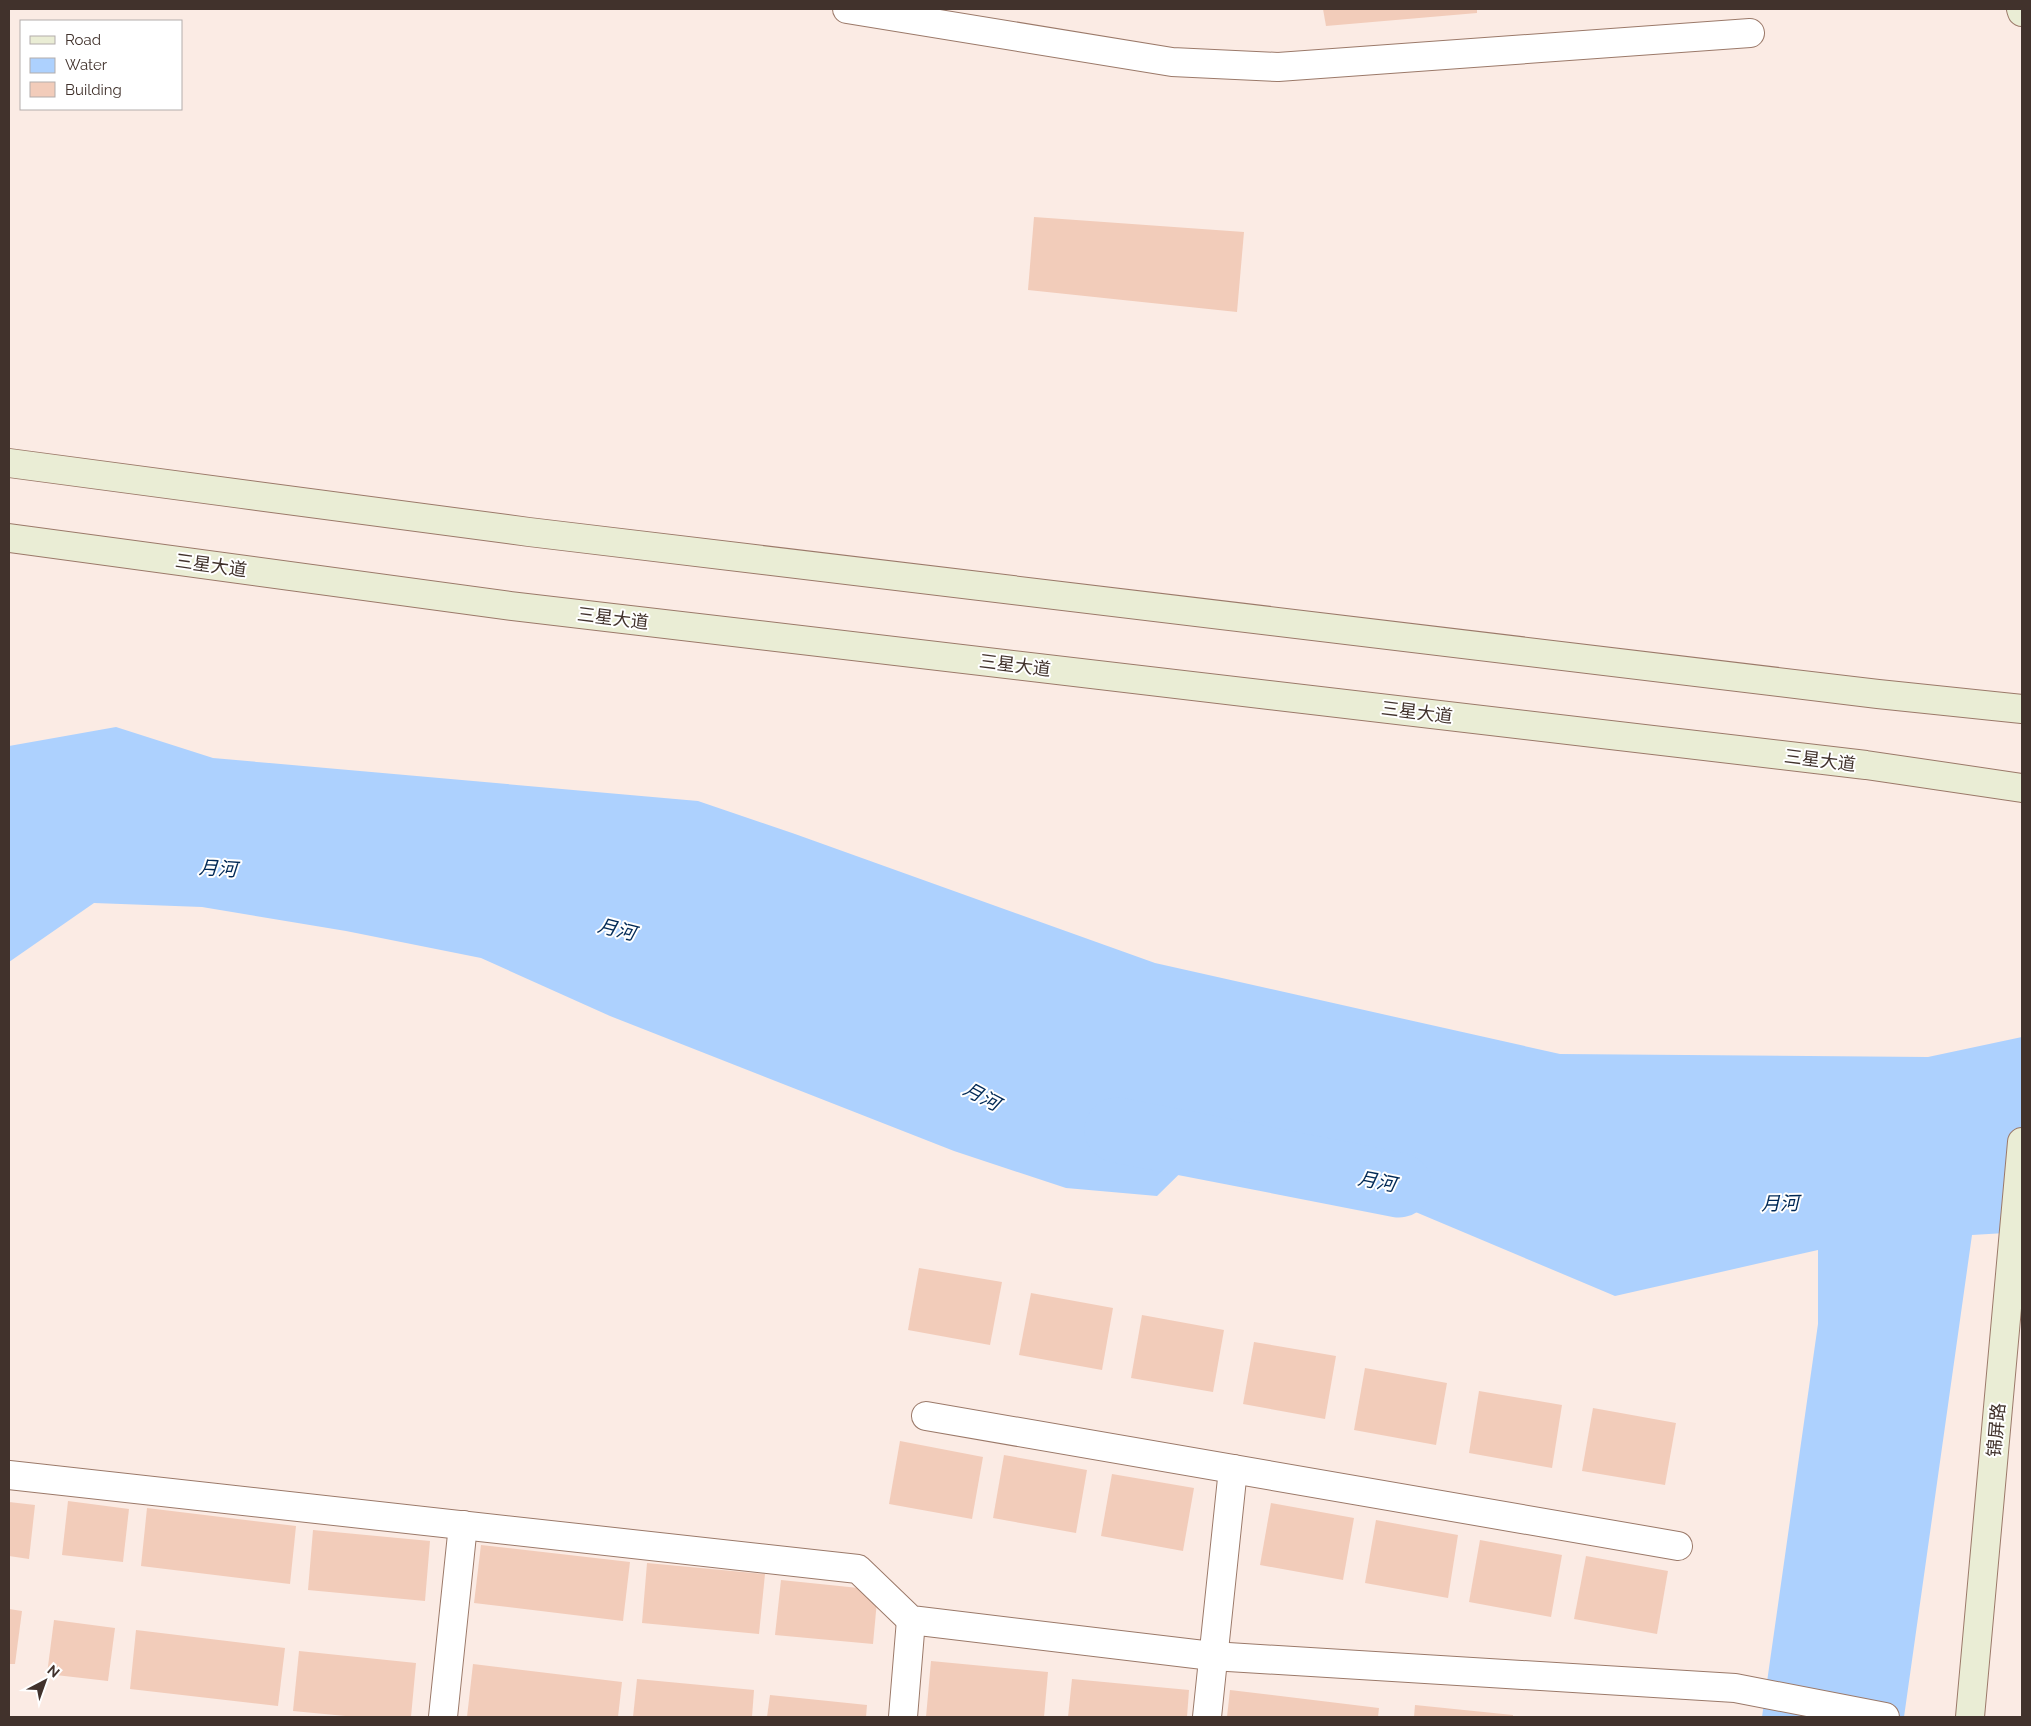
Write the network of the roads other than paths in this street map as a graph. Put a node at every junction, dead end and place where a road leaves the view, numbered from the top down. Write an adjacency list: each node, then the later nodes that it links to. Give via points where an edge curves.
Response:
1 (847, 9): 2 (street, via 1172,62 1278,67)
2 (1750, 33)
3 (9, 463): 5 (street, via 529,532)
4 (9, 538): 6 (street, 三星大道, via 512,606 1866,765)
5 (2022, 709)
6 (2022, 788)
7 (2022, 1142): 19 (street, 锦屏路)
8 (926, 1416): 9 (street)
9 (1232, 1469): 12 (street); 14 (street)
10 (9, 1475): 11 (street)
11 (463, 1525): 13 (street, via 858,1569); 15 (street)
12 (1678, 1546)
13 (911, 1620): 14 (street); 16 (street)
14 (1212, 1656): 17 (street); 18 (street, via 1735,1688)
15 (443, 1717)
16 (903, 1717)
17 (1207, 1717)
18 (1885, 1717)
19 (1970, 1717)

